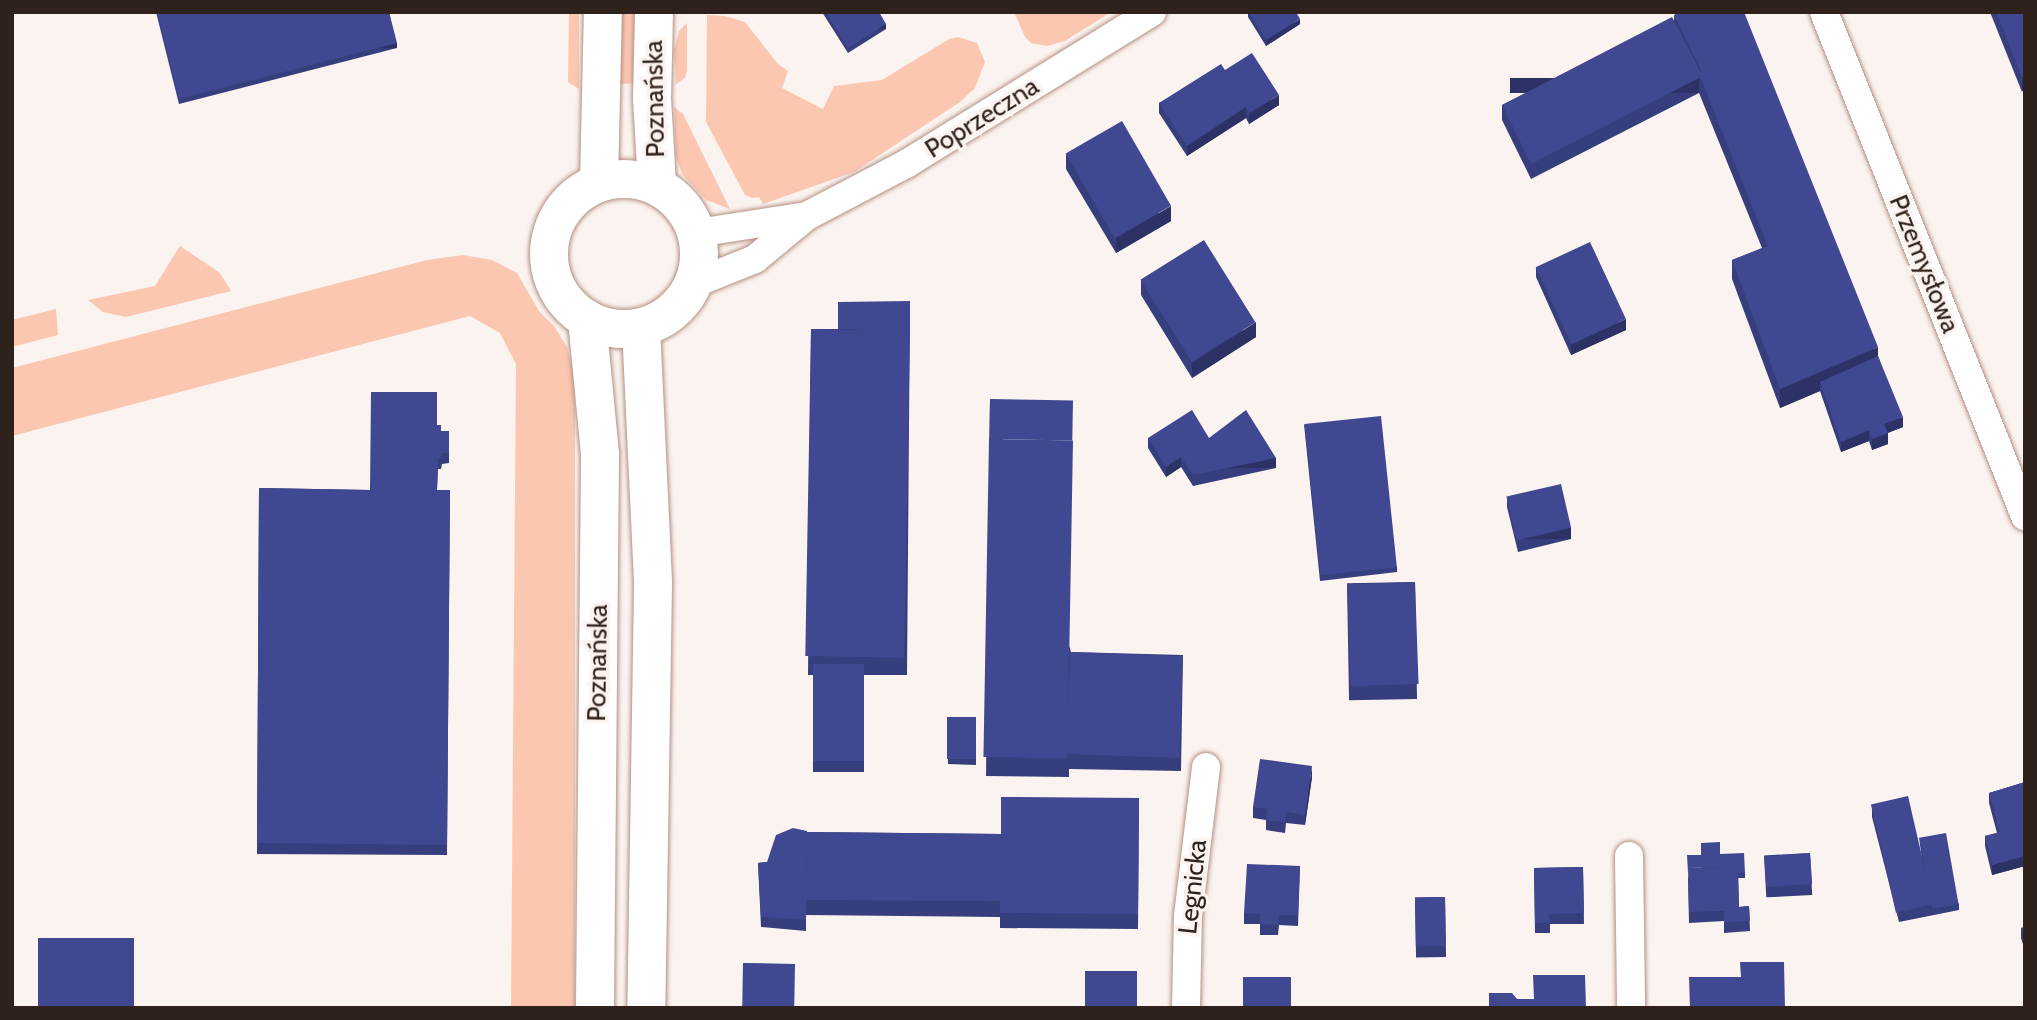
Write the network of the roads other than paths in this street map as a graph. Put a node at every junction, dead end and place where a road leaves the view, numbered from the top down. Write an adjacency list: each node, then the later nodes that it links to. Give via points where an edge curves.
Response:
1 (603, 12): 5 (main road, Poznańska)
2 (654, 12): 6 (main road, Poznańska)
3 (1152, 12): 7 (street, Poprzeczna, via 906,164)
4 (1824, 12): 12 (street, Przemysłowa)
5 (600, 183): 6 (main road, via 629,179); 10 (main road, via 576,196 558,217 550,243 556,287)
6 (657, 186): 8 (main road, via 675,198)
7 (807, 216): 8 (street, Poprzeczna); 9 (street, Poprzeczna, via 755,259)
8 (696, 233): 9 (main road, via 699,259)
9 (693, 284): 11 (main road, via 681,304 662,319)
10 (587, 319): 11 (main road, via 613,328); 15 (main road, Poznańska, via 600,455)
11 (641, 327): 16 (main road, Poznańska, via 653,585)
12 (2025, 516)
13 (1206, 767): 17 (street, Legnicka, via 1188,916)
14 (1629, 856): 18 (street)
15 (595, 1008)
16 (646, 1008)
17 (1186, 1008)
18 (1631, 1008)

